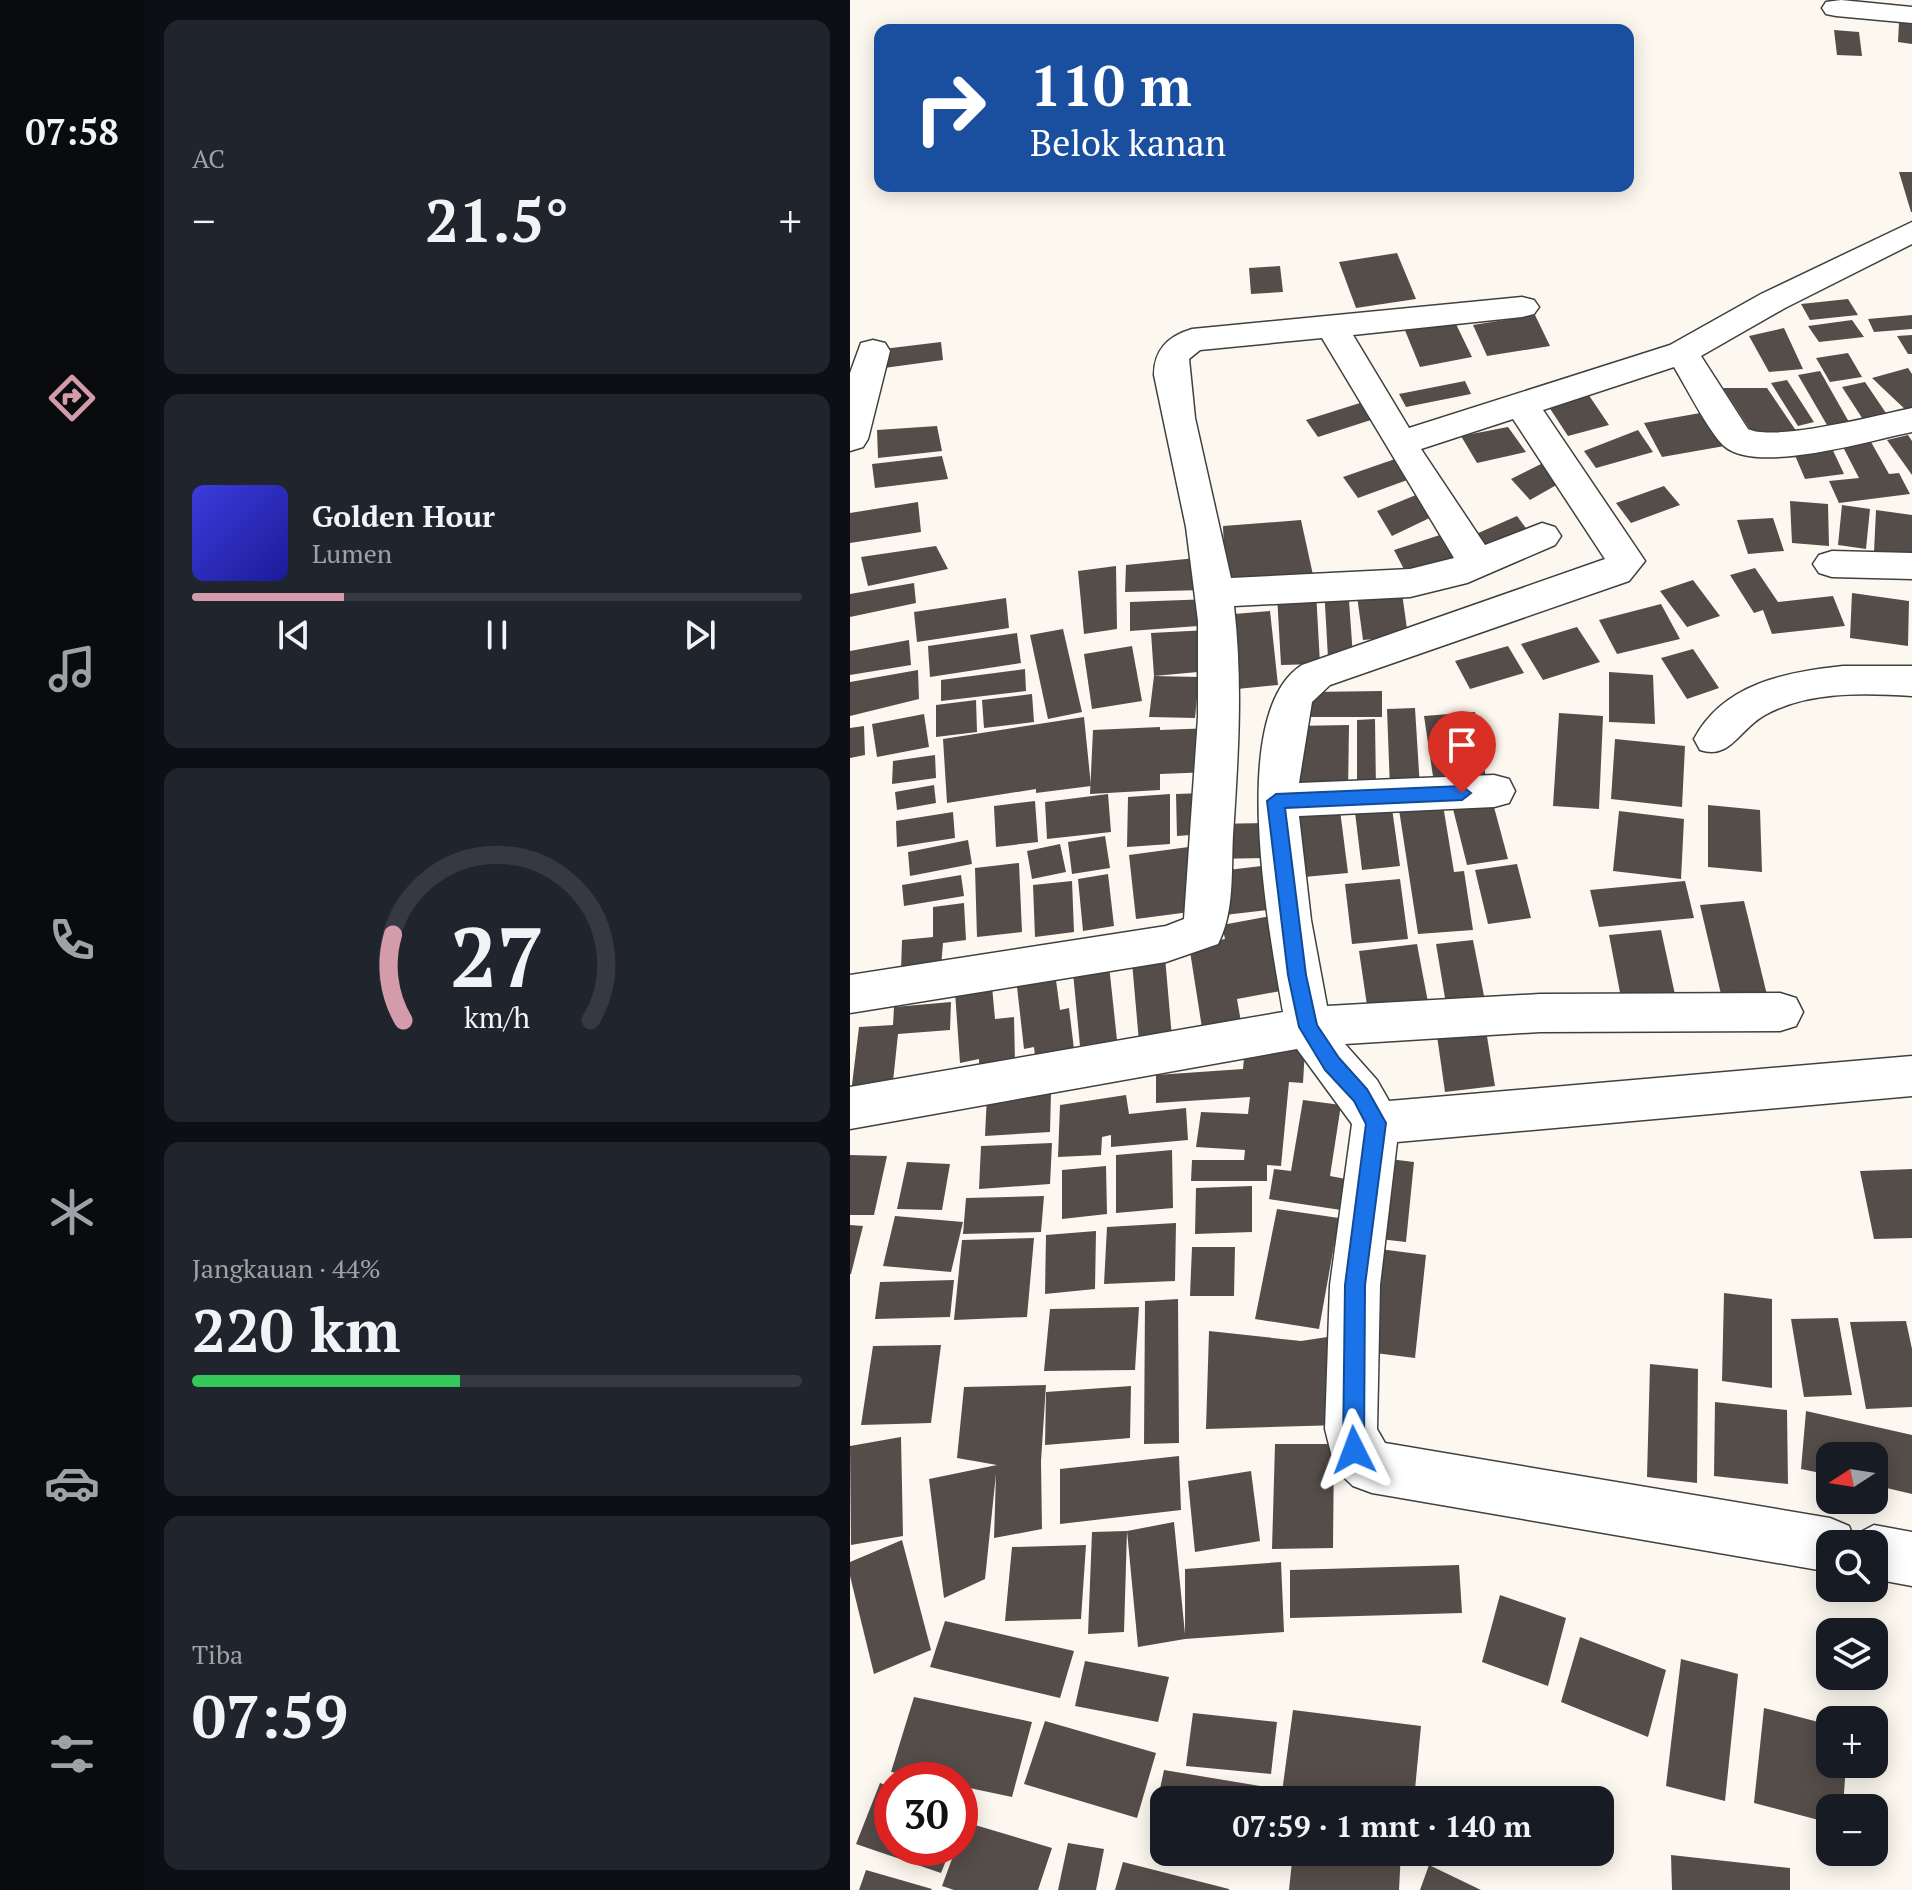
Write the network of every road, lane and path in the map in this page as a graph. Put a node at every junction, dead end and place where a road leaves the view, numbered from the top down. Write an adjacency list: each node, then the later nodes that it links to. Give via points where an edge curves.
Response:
1 (1836, 8): 2 (street)
2 (1912, 15)
3 (1912, 232): 7 (street)
4 (1522, 307): 5 (street)
5 (1331, 325): 11 (street); 16 (street, via 1192,340 1171,360)
6 (873, 351): 10 (street)
7 (1682, 353): 8 (street); 9 (street, via 1736,437 1752,446)
8 (1520, 403): 11 (street); 20 (street, via 1624,555 1622,568 1309,679 1292,700)
9 (1912, 420)
10 (850, 439)
11 (1402, 443): 13 (street)
12 (1542, 536): 13 (street)
13 (1477, 563): 16 (street, via 1410,583)
14 (1832, 564): 15 (street)
15 (1912, 566)
16 (1214, 593): 21 (street, via 1219,684 1203,931 1166,944)
17 (1912, 681): 18 (street, via 1862,679 1783,691 1733,715)
18 (1714, 739)
19 (1494, 791): 20 (street)
20 (1276, 801): 23 (street)
21 (850, 994)
22 (1780, 1012): 23 (street, via 1540,1013)
23 (1308, 1027): 25 (street); 26 (street)
24 (1912, 1076): 26 (street)
25 (850, 1108)
26 (1376, 1123): 27 (street, via 1355,1285 1354,1450 1372,1467)
27 (1816, 1543)
28 (1888, 1555): 29 (street)
29 (1912, 1559)

